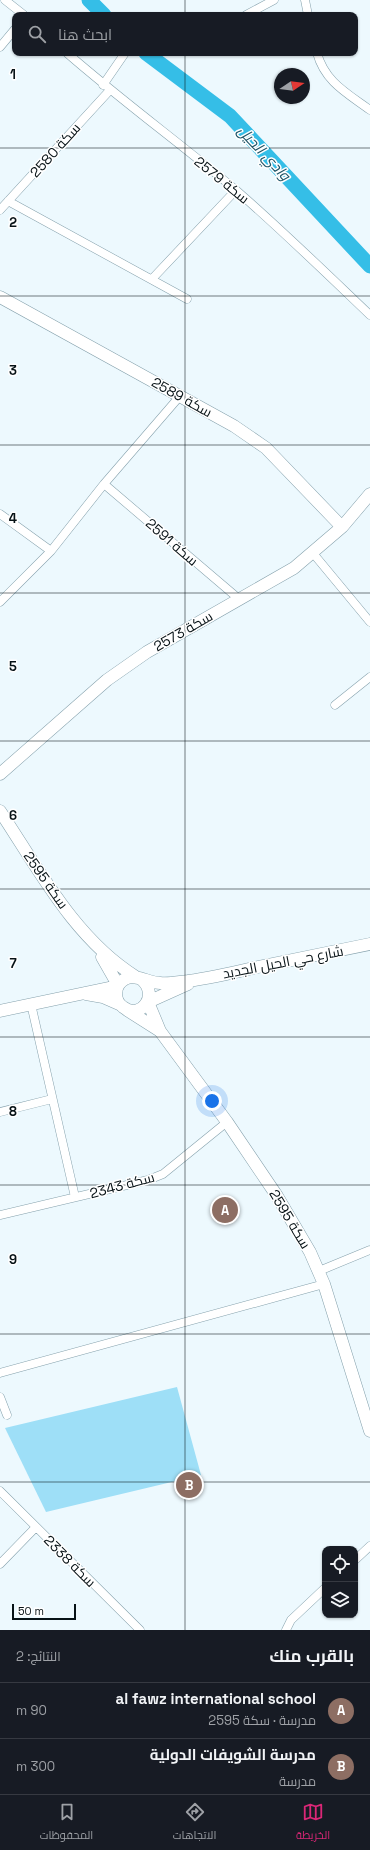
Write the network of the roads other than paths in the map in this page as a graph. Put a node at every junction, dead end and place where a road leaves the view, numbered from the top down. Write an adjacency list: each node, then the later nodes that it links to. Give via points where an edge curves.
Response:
1 (5, 0): 4 (street)
2 (274, 0): 5 (street)
3 (305, 0): 6 (street)
4 (20, 12)
5 (252, 12)
6 (307, 12)
7 (12, 33): 8 (street)
8 (0, 47)
9 (71, 56): 12 (street, سكة 2579)
10 (123, 56): 12 (street, سكة 2580)
11 (318, 56): 13 (street, via 327,76)
12 (107, 87): 14 (street, سكة 2579); 15 (street, سكة 2580)
13 (370, 110)
14 (236, 190): 17 (street); 20 (street, سكة 2579)
15 (8, 201): 16 (street, سكة 2580); 17 (street)
16 (0, 210)
17 (152, 279): 19 (street)
18 (0, 297): 21 (street, سكة 2589)
19 (187, 299)
20 (370, 315)
21 (180, 396): 22 (street); 25 (street, سكة 2589, via 234,426 266,448)
22 (104, 484): 26 (street); 28 (street, سكة 2591)
23 (370, 494): 25 (street, سكة 2573)
24 (0, 514): 26 (street)
25 (342, 527): 27 (street, سكة 2573)
26 (51, 551): 29 (street)
27 (312, 552): 28 (street, سكة 2573, via 294,568); 30 (street)
28 (239, 599): 33 (street, سكة 2573, via 147,652 107,680)
29 (0, 602)
30 (370, 622)
31 (370, 677): 32 (street)
32 (336, 705)
33 (0, 774)
34 (0, 811): 36 (street, سكة 2595, via 57,897)
35 (370, 944): 39 (street, شارع حي الحيل الجديد)
36 (96, 947): 37 (street, سكة 2595); 38 (street, سكة 2595)
37 (109, 969): 40 (street, سكة 2595); 41 (street, via 107,981)
38 (138, 978): 39 (street, شارع حي الحيل الجديد, via 160,983); 40 (street, via 126,979); 44 (street, via 148,986)
39 (196, 980): 43 (street, شارع حي الحيل الجديد)
40 (118, 986): 41 (street); 46 (street, via 116,993)
41 (98, 989): 42 (street)
42 (81, 993): 45 (street); 46 (street, via 96,995)
43 (166, 995): 44 (street, شارع حي الحيل الجديد); 48 (street, via 157,1004)
44 (148, 1002): 46 (street, via 141,1009 132,1011); 48 (street, سكة 2595)
45 (31, 1004): 47 (street); 50 (street)
46 (123, 1007): 49 (street, سكة 2595)
47 (0, 1011)
48 (154, 1016): 49 (street, سكة 2595)
49 (160, 1032): 52 (street, سكة 2595)
50 (52, 1099): 51 (street); 53 (street)
51 (0, 1112)
52 (227, 1122): 53 (street, سكة 2343, via 164,1174); 56 (street, سكة 2595, via 277,1196)
53 (75, 1197): 54 (street, سكة 2343)
54 (0, 1215)
55 (370, 1250): 56 (street)
56 (319, 1271): 57 (street, سكة 2595)
57 (324, 1284): 58 (street); 61 (street, سكة 2595)
58 (0, 1373)
59 (0, 1398): 60 (street)
60 (7, 1415)
61 (370, 1431)
62 (0, 1491): 63 (street, سكة 2338)
63 (36, 1527): 66 (street); 68 (street, سكة 2338)
64 (370, 1546): 65 (street)
65 (358, 1557)
66 (0, 1564)
67 (322, 1591): 69 (street, via 291,1620)
68 (140, 1630)
69 (286, 1630)

